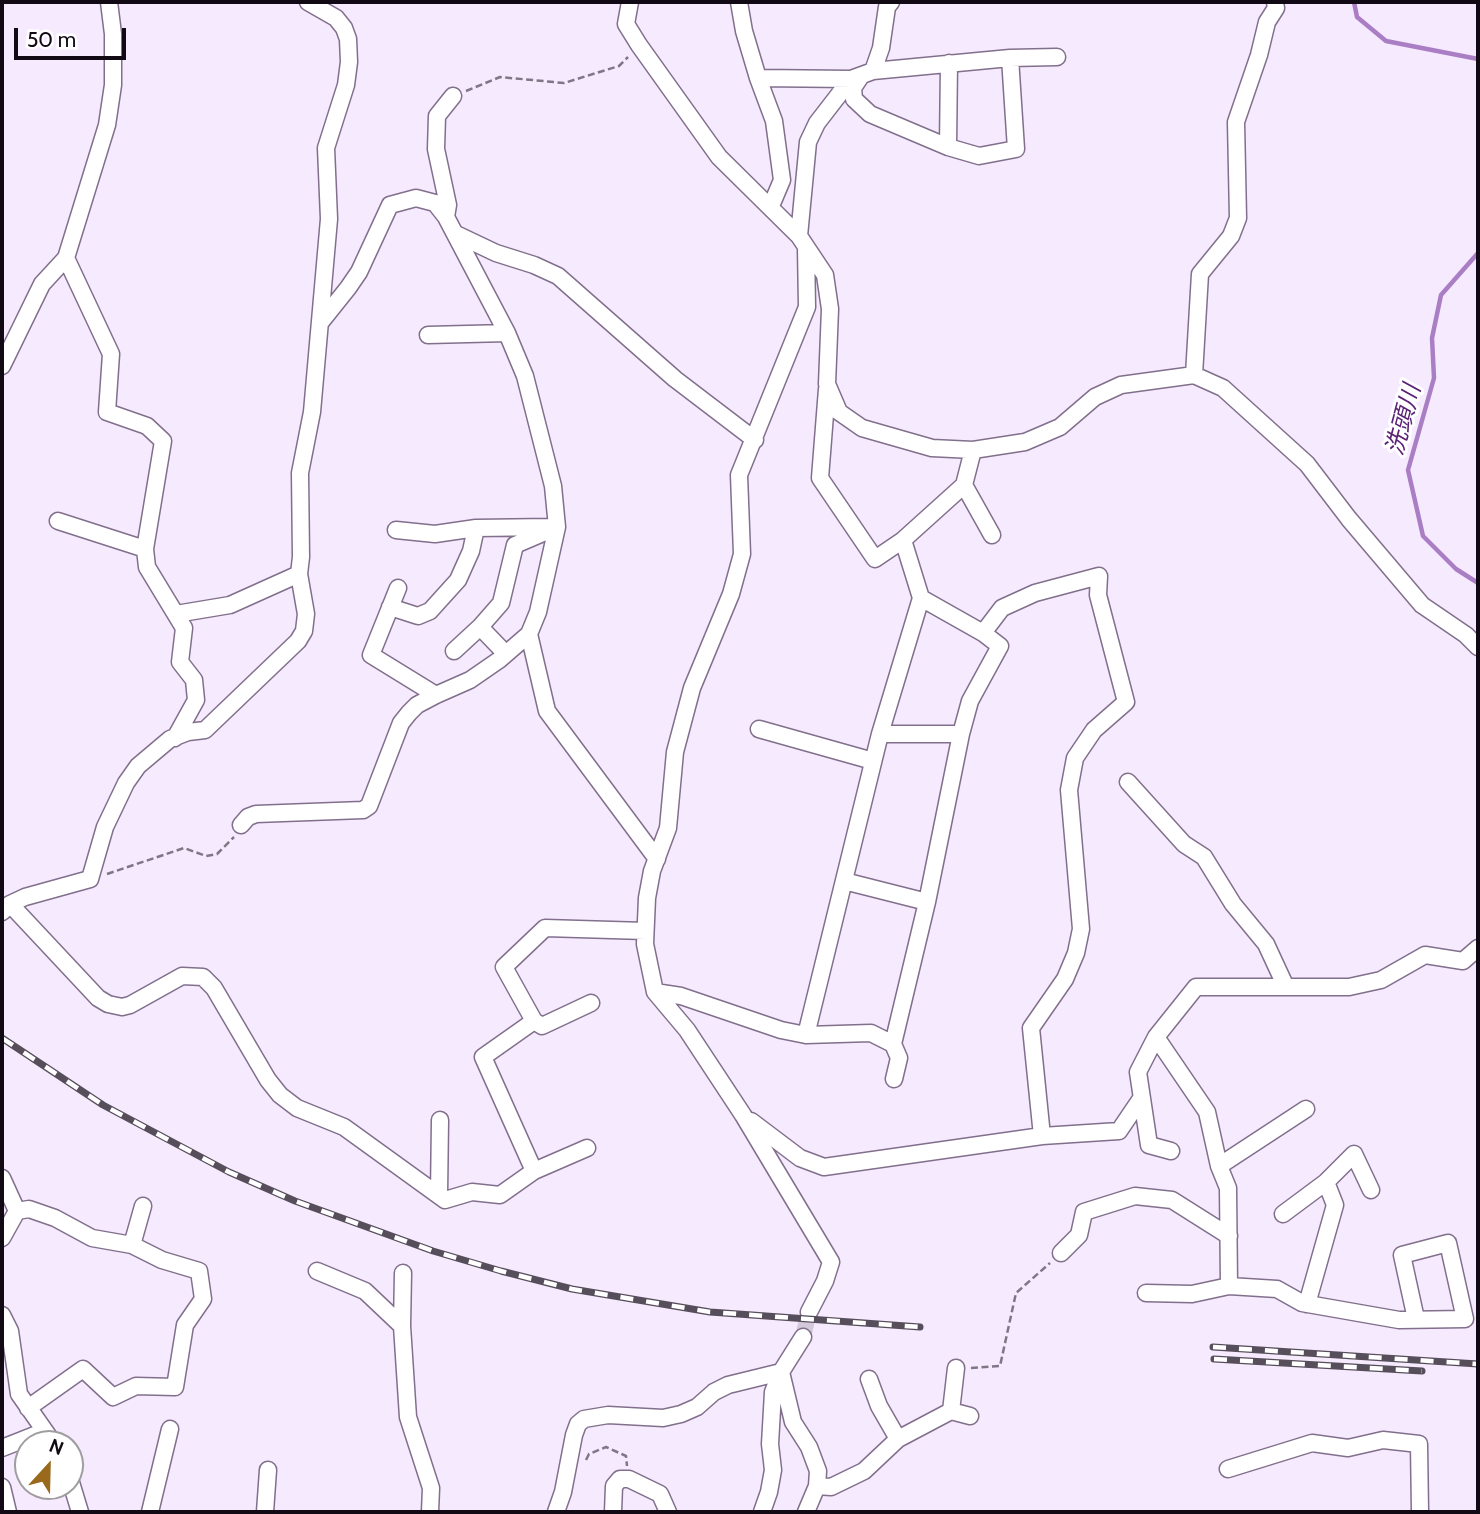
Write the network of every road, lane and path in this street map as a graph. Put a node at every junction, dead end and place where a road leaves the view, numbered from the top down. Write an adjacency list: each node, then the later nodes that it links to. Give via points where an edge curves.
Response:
1 (109, 2): 19 (street, via 113,85 107,125)
2 (308, 2): 20 (street, via 336,18 344,28 348,50 346,85 326,148 329,219)
3 (630, 2): 7 (street, via 626,24)
4 (739, 2): 12 (street)
5 (891, 2): 11 (street, via 881,48)
6 (1275, 2): 24 (street, via 1236,122 1238,218 1231,236 1200,274)
7 (639, 46): 13 (path, via 619,66 565,83 500,77); 15 (street, via 719,157)
8 (1057, 57): 9 (street)
9 (1010, 58): 10 (street); 14 (street, via 1016,149 979,156)
10 (949, 63): 11 (street); 14 (street)
11 (862, 75): 12 (street); 14 (street, via 853,88 854,99 870,114); 18 (street, via 817,123 808,142)
12 (758, 78): 15 (street, via 774,121 782,180)
13 (453, 96): 16 (street, via 437,116 436,149 448,205)
14 (948, 147)
15 (771, 206): 18 (street)
16 (446, 217): 17 (street); 20 (street, via 435,203 416,198 390,205 359,272)
17 (456, 234): 21 (street); 26 (street, via 558,276 675,379)
18 (803, 242): 25 (street, via 825,275 830,309); 26 (street, via 807,307)
19 (66, 258): 23 (street, via 42,284); 35 (street, via 111,354 107,412 147,426 163,441)
20 (320, 323): 36 (street, via 312,412 300,473)
21 (507, 333): 22 (street); 30 (street, via 525,376 553,486)
22 (428, 335)
23 (2, 366)
24 (1194, 376): 27 (street, via 1121,385 1095,397 1060,427 1025,442); 44 (street, via 1223,388 1307,464 1422,604)
25 (827, 384): 27 (street, via 839,412 862,428 932,448); 34 (street, via 820,478 875,559)
26 (755, 440): 55 (street, via 738,475 742,554 731,594 692,688 675,752 668,828)
27 (973, 450): 28 (street)
28 (964, 485): 33 (street); 34 (street)
29 (58, 521): 35 (street)
30 (557, 527): 31 (street); 41 (street, via 515,545 501,603); 43 (street)
31 (476, 528): 32 (street, via 435,534); 39 (street, via 458,580 430,611 418,617)
32 (396, 530)
33 (992, 535)
34 (903, 540): 38 (street)
35 (145, 549): 40 (street, via 147,566)
36 (299, 574): 40 (street, via 230,605); 51 (street, via 306,614 298,641 205,730)
37 (398, 588): 39 (street)
38 (920, 598): 42 (street); 49 (street)
39 (390, 607): 47 (street, via 371,655)
40 (176, 614): 51 (street, via 184,628 180,662 194,680 196,700)
41 (480, 627): 45 (street); 46 (street)
42 (983, 633): 50 (street, via 1000,646 970,701); 74 (street, via 1002,608 1035,593 1099,576 1098,595 1126,702 1094,730 1075,758 1069,790 1081,929 1065,979 1031,1028)
43 (529, 634): 46 (street); 55 (street, via 547,711)
44 (1478, 647)
45 (454, 650)
46 (506, 654): 47 (street, via 470,681)
47 (436, 695): 54 (street, via 417,705 401,723 369,806 363,810 256,814)
48 (759, 729): 52 (street)
49 (880, 734): 50 (street); 52 (street)
50 (961, 734): 58 (street)
51 (175, 737): 56 (street, via 138,766 126,783 105,827)
52 (873, 761): 57 (street)
53 (1128, 782): 62 (street, via 1184,844 1204,857 1233,904 1266,944)
54 (241, 825): 56 (path, via 218,854 206,856 184,848)
55 (657, 859): 60 (street)
56 (90, 880): 59 (street, via 25,897)
57 (844, 881): 58 (street); 66 (street)
58 (927, 902): 68 (street)
59 (6, 908): 82 (street, via 108,1004 130,1005 182,976 203,977 280,1095 298,1108 344,1127)
60 (645, 931): 63 (street); 65 (street, via 545,928 504,967)
61 (1478, 948): 62 (street, via 1463,961 1425,954 1381,981 1349,987)
62 (1285, 985): 67 (street, via 1196,987)
63 (655, 992): 66 (street); 72 (street, via 687,1030)
64 (591, 1003): 65 (street, via 542,1026)
65 (534, 1021): 78 (street, via 483,1057)
66 (806, 1035): 68 (street, via 871,1033)
67 (1156, 1037): 70 (street, via 1138,1072); 77 (street, via 1207,1112)
68 (893, 1044): 69 (street, via 899,1058)
69 (894, 1079)
70 (1140, 1100): 74 (street, via 1119,1131); 76 (street, via 1149,1145)
71 (1306, 1109): 77 (street)
72 (743, 1115): 74 (street, via 800,1158 824,1167); 95 (street, via 831,1262)
73 (440, 1120): 82 (street)
74 (1042, 1136)
75 (587, 1147): 78 (street)
76 (1171, 1151)
77 (1219, 1166): 86 (street, via 1228,1188)
78 (534, 1171): 82 (street, via 500,1195 471,1192 445,1200)
79 (2, 1178): 84 (street)
80 (1326, 1182): 81 (street, via 1354,1154); 85 (street); 94 (street, via 1335,1205)
81 (1371, 1190)
82 (439, 1195)
83 (144, 1206): 88 (street)
84 (17, 1211): 87 (street); 88 (street, via 29,1209 92,1238)
85 (1283, 1214)
86 (1228, 1236): 89 (street, via 1172,1200 1135,1196 1084,1212 1079,1235); 92 (street)
87 (2, 1238)
88 (132, 1245): 104 (street, via 199,1271 203,1299 185,1325 175,1387 136,1386 113,1397 83,1369)
89 (1061, 1253): 100 (path, via 1016,1293 1000,1366)
90 (317, 1271): 98 (street, via 365,1291)
91 (403, 1273): 98 (street)
92 (1229, 1286): 93 (street, via 1192,1294); 94 (street, via 1277,1289)
93 (1146, 1293)
94 (1307, 1304): 97 (street)
95 (808, 1312)
96 (2, 1315): 102 (street, via 10,1332)
97 (1416, 1320): 97 (street, via 1465,1319 1448,1243 1402,1255)
98 (402, 1326): 119 (street, via 408,1418 431,1488)
99 (803, 1337): 101 (street)
100 (956, 1368): 105 (street)
101 (781, 1371): 112 (street, via 728,1385 681,1414 584,1419 574,1435); 114 (street, via 793,1422 814,1458); 123 (street, via 773,1392 772,1469)
102 (9, 1376): 104 (street)
103 (869, 1380): 109 (street)
104 (28, 1408): 107 (street)
105 (951, 1411): 106 (street); 109 (street)
106 (970, 1416)
107 (45, 1430)
108 (170, 1430): 117 (street)
109 (898, 1440): 114 (street, via 864,1471 831,1487)
110 (1228, 1469): 125 (street, via 1312,1443 1348,1448 1383,1440 1419,1444)
111 (268, 1470): 118 (street)
112 (566, 1475): 113 (path, via 576,1475 589,1454 606,1447 626,1456); 120 (street)
113 (629, 1479): 121 (street, via 620,1479 614,1486); 122 (street, via 660,1494)
114 (817, 1486): 124 (street)
115 (2, 1487): 116 (street)
116 (8, 1512)
117 (150, 1512)
118 (265, 1512)
119 (430, 1512)
120 (556, 1512)
121 (613, 1512)
122 (668, 1512)
123 (762, 1512)
124 (806, 1512)
125 (1420, 1512)

